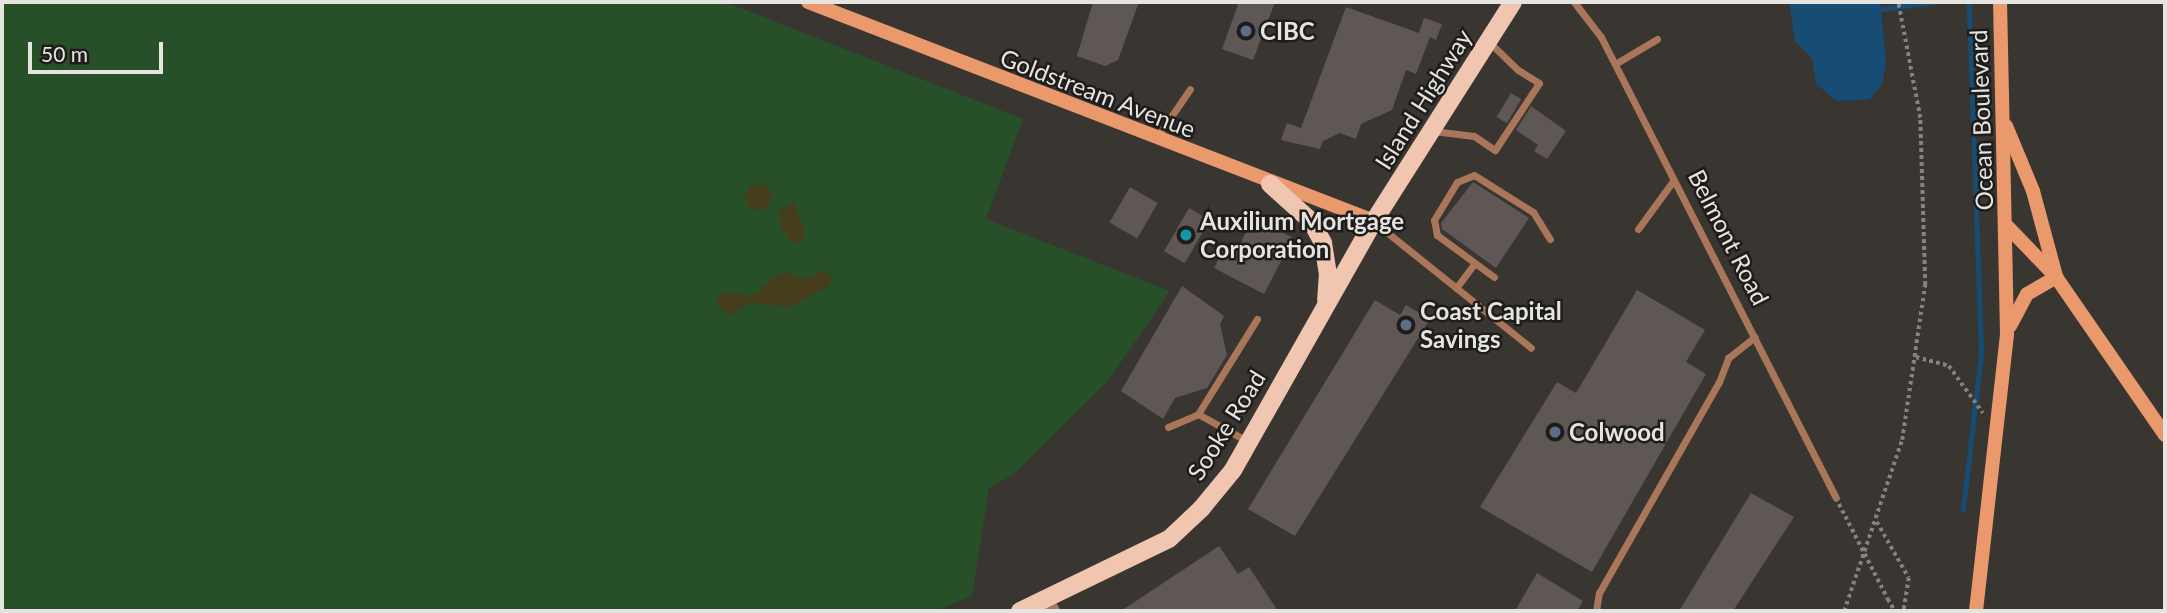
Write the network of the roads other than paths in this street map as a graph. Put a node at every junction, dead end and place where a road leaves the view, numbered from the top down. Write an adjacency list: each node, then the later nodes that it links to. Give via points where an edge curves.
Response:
1 (808, 2): 11 (street, Goldstream Avenue)
2 (1513, 2): 6 (main road, Island Highway)
3 (1574, 2): 7 (lane, Belmont Road)
4 (2000, 2): 9 (street, Ocean Boulevard)
5 (1657, 38): 7 (lane)
6 (1488, 41): 10 (main road, Island Highway); 10 (lane, via 1518,71 1539,83 1495,150 1474,136)
7 (1615, 64): 12 (lane, Belmont Road)
8 (1190, 89): 11 (lane)
9 (2005, 125): 15 (street, Ocean Boulevard); 20 (street, via 2033,191)
10 (1433, 131): 14 (main road, Island Highway)
11 (1155, 139): 13 (street, Goldstream Avenue)
12 (1673, 180): 16 (lane); 25 (lane, Belmont Road)
13 (1270, 184): 14 (street, Goldstream Avenue); 22 (main road, via 1311,221 1323,243 1328,273)
14 (1374, 221): 21 (lane); 22 (main road, Sooke Road)
15 (2007, 226): 20 (street, Ocean Boulevard); 24 (street)
16 (1639, 229)
17 (1550, 239): 18 (lane, via 1533,212 1474,175 1466,177 1457,182 1434,220 1437,235)
18 (1475, 263): 19 (lane); 21 (lane)
19 (1494, 277)
20 (2056, 277): 24 (street, via 2027,293); 29 (street, Ocean Boulevard)
21 (1456, 288): 26 (lane)
22 (1325, 307): 30 (main road, Sooke Road)
23 (1257, 318): 27 (lane)
24 (2007, 334): 35 (street)
25 (1755, 337): 31 (lane, Belmont Road); 34 (lane, via 1728,358 1719,383 1599,593)
26 (1531, 348)
27 (1198, 414): 28 (lane); 30 (lane)
28 (1168, 427)
29 (2165, 435)
30 (1249, 442): 32 (main road, Sooke Road, via 1202,509 1169,539)
31 (1836, 498)
32 (1050, 605): 33 (main road, Sooke Road)
33 (1020, 611)
34 (1596, 611)
35 (1976, 611)

